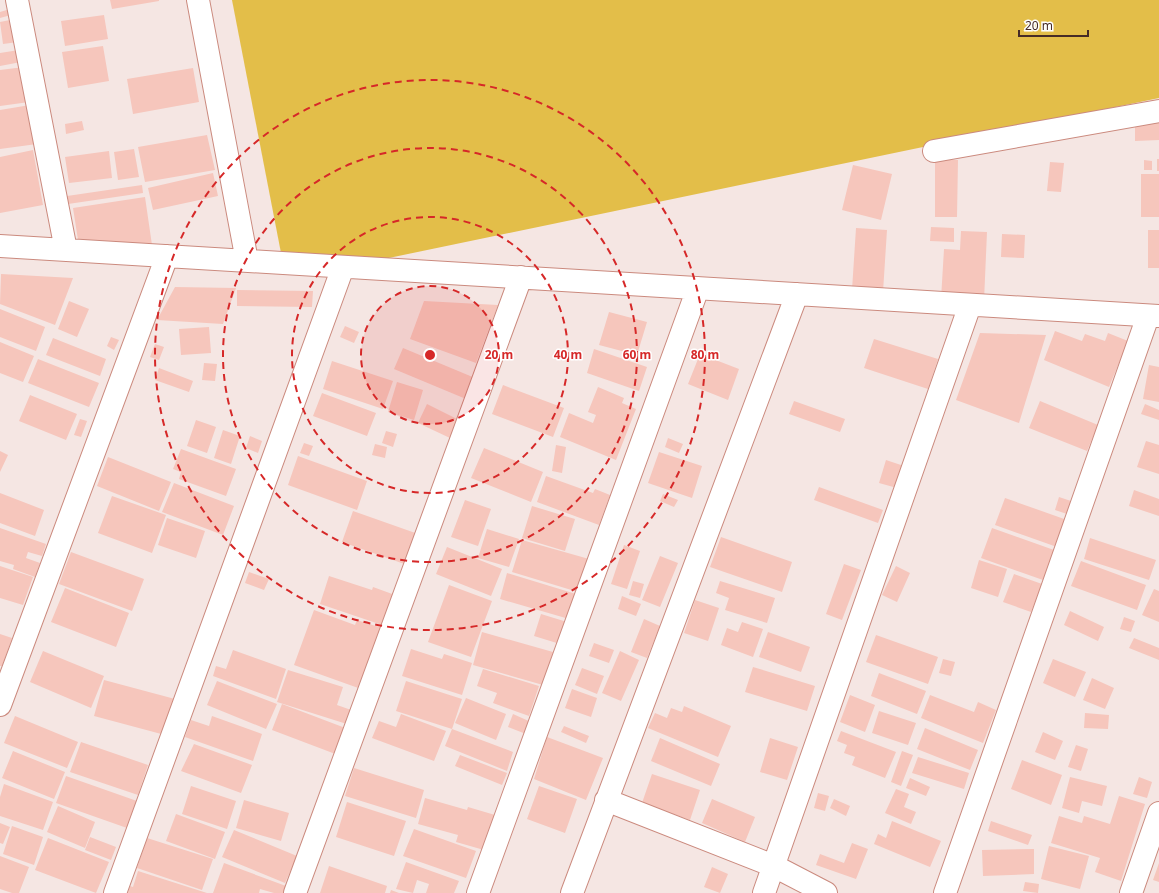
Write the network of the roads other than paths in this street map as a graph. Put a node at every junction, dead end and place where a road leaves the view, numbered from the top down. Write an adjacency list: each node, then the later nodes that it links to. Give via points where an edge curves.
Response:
1 (17, 0): 6 (street)
2 (198, 0): 8 (street)
3 (1159, 110): 4 (street)
4 (934, 151)
5 (0, 246): 6 (street)
6 (66, 250): 7 (street)
7 (167, 256): 8 (street); 15 (street)
8 (247, 261): 9 (street)
9 (343, 267): 10 (street); 19 (street)
10 (520, 277): 11 (street); 20 (street)
11 (698, 288): 12 (street); 21 (street)
12 (797, 294): 13 (street); 16 (street)
13 (970, 305): 14 (street); 18 (street)
14 (1153, 316): 25 (street)
15 (0, 705)
16 (606, 800): 18 (street); 22 (street)
17 (1159, 812): 26 (street)
18 (774, 866): 23 (street); 24 (street)
19 (115, 893)
20 (295, 893)
21 (478, 893)
22 (572, 893)
23 (764, 893)
24 (826, 893)
25 (945, 893)
26 (1131, 893)

